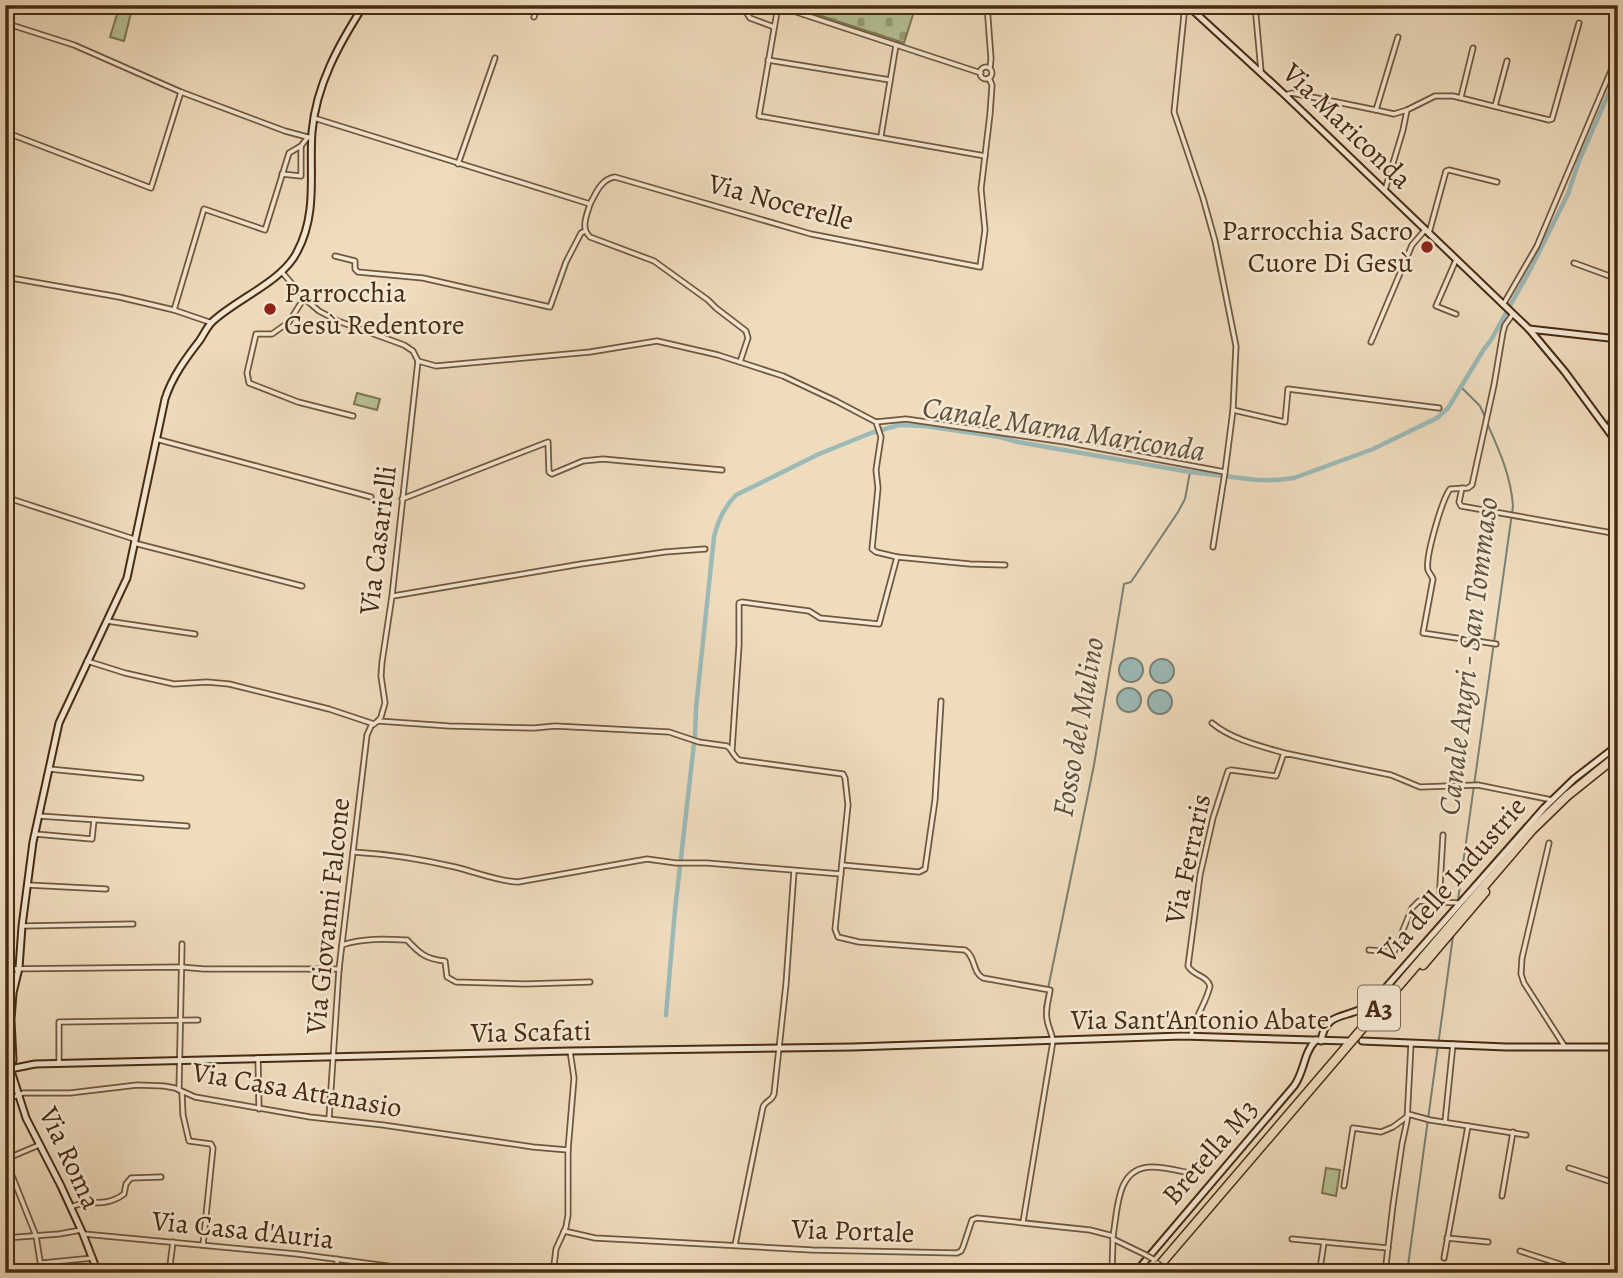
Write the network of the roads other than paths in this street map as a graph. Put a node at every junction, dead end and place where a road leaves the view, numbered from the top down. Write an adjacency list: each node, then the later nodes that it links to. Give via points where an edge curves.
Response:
1 (364, 5): 31 (street, via 329,66)
2 (538, 5): 9 (street)
3 (748, 5): 12 (street, via 747,16)
4 (987, 5): 20 (street)
5 (1186, 5): 22 (street, Via Mariconda); 62 (street, via 1174,112 1203,198 1226,291 1236,346)
6 (1255, 5): 22 (street)
7 (1447, 5): 8 (street)
8 (1455, 5)
9 (534, 17)
10 (5, 23): 25 (street, via 87,50)
11 (1579, 23): 28 (street, via 1552,119)
12 (774, 27): 14 (street, via 777,10 783,7); 18 (street)
13 (1398, 37): 29 (street)
14 (896, 45): 21 (street); 24 (street)
15 (1618, 47): 52 (street)
16 (1473, 48): 27 (street)
17 (495, 58): 37 (street)
18 (768, 60): 24 (street); 33 (street, via 759,116)
19 (1507, 61): 28 (street)
20 (990, 68): 21 (street, via 984,67); 23 (street)
21 (981, 73): 23 (street)
22 (1261, 73): 26 (street, Via Mariconda)
23 (989, 78): 36 (street)
24 (890, 80): 33 (street)
25 (181, 92): 32 (street, via 151,188); 34 (street)
26 (1285, 95): 29 (street); 40 (street, Via Mariconda)
27 (1461, 98): 28 (street); 30 (street, via 1435,96)
28 (1495, 107)
29 (1376, 110): 30 (street, via 1394,114)
30 (1408, 110): 40 (street)
31 (314, 118): 34 (street); 37 (street)
32 (5, 132)
33 (881, 137): 36 (street)
34 (310, 138): 35 (street); 48 (street, via 309,217 297,253)
35 (301, 146): 38 (street, via 289,153); 38 (street, via 301,176)
36 (985, 156): 41 (street, Via Nocerelle, via 980,267 811,234 615,177 603,183)
37 (458, 164): 41 (street)
38 (282, 174): 51 (street, via 265,230 204,209)
39 (1497, 182): 43 (street, via 1446,171)
40 (1384, 192): 43 (street, Via Mariconda)
41 (590, 204): 42 (street, Via Nocerelle)
42 (585, 231): 44 (street, via 566,262 551,307 423,278 358,272 354,260); 59 (street, via 590,237 654,261 746,331)
43 (1427, 232): 45 (street, Via Mariconda); 57 (street, via 1412,245)
44 (335, 256)
45 (1456, 260): 52 (street, Via Mariconda); 53 (street, via 1436,306)
46 (1574, 262): 47 (street, via 1615,278)
47 (1618, 270)
48 (281, 271): 50 (street); 54 (street)
49 (5, 277): 51 (street)
50 (304, 298): 58 (street, via 338,321 404,345); 63 (street, via 289,322 272,334 256,334 249,383)
51 (174, 310): 54 (street)
52 (1508, 310): 55 (street, Via Mariconda); 70 (street, via 1472,485)
53 (1456, 314)
54 (212, 323): 66 (street, via 171,382)
55 (1529, 329): 56 (street); 65 (street, Via Mariconda)
56 (1618, 339)
57 (1370, 342)
58 (418, 361): 59 (street, via 436,366 462,364 657,341); 73 (street, Via Casarielli)
59 (740, 362): 64 (street, via 783,376)
60 (1618, 401): 65 (street)
61 (1438, 408): 62 (street, via 1288,389 1284,422)
62 (1233, 410): 69 (street)
63 (353, 416)
64 (876, 424): 69 (street, via 906,419); 78 (street, via 881,437 872,548)
65 (1608, 429): 67 (street, Via Mariconda)
66 (156, 439): 72 (street); 75 (street)
67 (1618, 444)
68 (722, 470): 73 (street, via 603,459 583,461 552,474 548,442)
69 (1225, 472): 76 (street)
70 (1462, 488): 74 (street, via 1461,506); 84 (street, via 1447,492 1436,523 1428,567 1433,579 1423,633)
71 (5, 496): 75 (street)
72 (371, 497)
73 (402, 499): 81 (street, Via Casarielli)
74 (1618, 534)
75 (134, 541): 80 (street); 82 (street, via 127,578)
76 (1213, 547)
77 (705, 549): 81 (street, via 581,564)
78 (897, 557): 79 (street); 90 (street, via 879,624 739,603)
79 (1005, 565)
80 (302, 586)
81 (392, 596): 87 (street, Via Casarielli, via 381,676 385,703)
82 (107, 621): 83 (street); 85 (street)
83 (195, 634)
84 (1494, 644)
85 (88, 662): 87 (street, via 174,684 229,684); 94 (street, via 59,723)
86 (941, 701): 104 (street, via 925,869)
87 (376, 722): 90 (street, via 669,732 727,746); 103 (street, Via Giovanni Falcone, via 367,736)
88 (1212, 723): 91 (street)
89 (1618, 745): 96 (street, Via delle Industrie)
90 (732, 752): 104 (street, via 739,760 843,774 848,805)
91 (1284, 753): 96 (street, via 1391,775 1419,787 1478,785); 125 (street, Via Ferraris, via 1276,776 1231,770 1226,774 1200,875 1189,951 1190,970 1210,986)
92 (1618, 755): 194 (highway, A3, via 1532,830)
93 (1618, 761): 185 (highway, A3, via 1535,834)
94 (49, 768): 95 (street); 97 (street)
95 (141, 778)
96 (1552, 800): 110 (street, Via delle Industrie)
97 (38, 816): 98 (street); 100 (street)
98 (94, 820): 99 (street); 100 (street, via 92,839)
99 (187, 826)
100 (35, 834): 107 (street)
101 (1443, 835): 109 (street)
102 (1549, 843): 135 (street, via 1521,974)
103 (353, 852): 105 (street, via 444,864 518,882 647,859); 114 (street, Via Giovanni Falcone)
104 (842, 865): 106 (street)
105 (794, 870): 106 (street); 134 (street)
106 (841, 874): 129 (street, via 838,937 965,950 976,974 983,978 1048,989 1046,1012)
107 (28, 885): 108 (street); 112 (street)
108 (106, 890)
109 (1439, 902): 110 (street); 115 (street, via 1413,905 1394,952)
110 (1461, 903): 128 (street, Via delle Industrie, via 1375,999 1327,1023)
111 (133, 924): 112 (street)
112 (22, 926): 117 (street)
113 (182, 944): 116 (street)
114 (342, 945): 119 (street, Via Giovanni Falcone); 121 (street, via 378,938 407,940 432,960 445,961 447,977 456,982)
115 (1369, 950)
116 (181, 967): 117 (street); 119 (street); 123 (street)
117 (19, 968): 118 (street); 144 (street, via 13,993)
118 (5, 969)
119 (339, 969): 139 (street, Via Giovanni Falcone)
120 (1616, 977): 122 (street)
121 (590, 982)
122 (1618, 996)
123 (180, 1019): 124 (street); 142 (street); 143 (street, via 59,1021)
124 (198, 1020)
125 (1191, 1036): 126 (street, Via Sant'Antonio Abate); 129 (street, Via Sant'Antonio Abate)
126 (1296, 1040): 127 (street, Via Sant'Antonio Abate); 137 (street)
127 (1308, 1040): 128 (street, Via Sant'Antonio Abate); 137 (street, Bretella M3)
128 (1318, 1040): 130 (street, Via Sant'Antonio Abate); 137 (street, Bretella M3)
129 (1053, 1041): 134 (street, Via Scafati); 165 (street)
130 (1347, 1041)
131 (1362, 1041): 132 (street, Via Sant'Antonio Abate)
132 (1411, 1042): 133 (street, Via Sant'Antonio Abate); 149 (street)
133 (1453, 1044): 135 (street, Via Sant'Antonio Abate); 151 (street)
134 (780, 1047): 138 (street, Via Scafati); 177 (street, via 774,1094 762,1107)
135 (1565, 1047): 136 (street, Via Sant'Antonio Abate)
136 (1618, 1047)
137 (1307, 1050): 193 (street, Bretella M3, via 1294,1086)
138 (570, 1051): 139 (street, Via Scafati); 156 (street, via 574,1088)
139 (332, 1056): 140 (street, Via Scafati); 150 (street, Via Giovanni Falcone)
140 (258, 1058): 142 (street, Via Scafati); 148 (street)
141 (5, 1060): 144 (street, Via Roma)
142 (179, 1061): 143 (street, Via Scafati); 145 (street)
143 (59, 1065): 144 (street, Via Scafati)
144 (10, 1069): 146 (street, Via Roma)
145 (181, 1091): 146 (street, Via Casa Attanasio, via 137,1085); 148 (street, Via Casa Attanasio); 176 (street, via 190,1141 213,1147)
146 (19, 1094): 147 (street); 155 (street, Via Roma)
147 (5, 1101)
148 (260, 1109): 150 (street, Via Casa Attanasio)
149 (1408, 1115): 151 (street); 162 (street, via 1381,1132 1353,1128); 178 (street)
150 (329, 1119): 156 (street, Via Casa Attanasio)
151 (1445, 1123): 152 (street)
152 (1468, 1126): 153 (street); 172 (street)
153 (1513, 1132): 154 (street); 163 (street)
154 (1526, 1135)
155 (39, 1144): 157 (street); 164 (street, Via Roma)
156 (568, 1150): 166 (street)
157 (6, 1158): 168 (street)
158 (1199, 1161): 169 (street, via 1196,1174 1149,1167 1128,1176)
159 (1569, 1168): 161 (street)
160 (161, 1177): 164 (street, via 131,1178 124,1194 114,1201)
161 (1618, 1184)
162 (1344, 1186)
163 (1502, 1196)
164 (71, 1207): 167 (street, Via Roma)
165 (1023, 1222): 169 (street, Via Portale); 177 (street, Via Portale, via 973,1219 957,1253)
166 (564, 1231): 177 (street, Via Portale, via 604,1238); 191 (street)
167 (82, 1232): 168 (street, Via Casa d'Auria); 174 (street, Via Casa d'Auria); 180 (street, Via Roma)
168 (36, 1236): 170 (street, Via Casa d'Auria); 183 (street)
169 (1113, 1237): 185 (street, Via Portale, bridge, via 1155,1261); 192 (street)
170 (5, 1238)
171 (1292, 1238): 173 (street)
172 (1447, 1238): 175 (street); 181 (street)
173 (1324, 1241): 178 (street); 184 (street)
174 (173, 1242): 176 (street, Via Casa d'Auria); 188 (street)
175 (1488, 1242)
176 (203, 1245): 182 (street, Via Casa d'Auria)
177 (735, 1245)
178 (1388, 1248): 195 (street)
179 (1520, 1251): 196 (street)
180 (93, 1258): 183 (street); 187 (street, Via Roma)
181 (1444, 1258)
182 (337, 1259): 189 (street); 190 (street, Via Casa d'Auria)
183 (41, 1263): 186 (street)
184 (1320, 1269)
185 (1165, 1272)
186 (42, 1273)
187 (98, 1273)
188 (169, 1273)
189 (337, 1273)
190 (440, 1273)
191 (552, 1273)
192 (1112, 1273)
193 (1135, 1273)
194 (1153, 1273)
195 (1385, 1273)
196 (1587, 1273)

